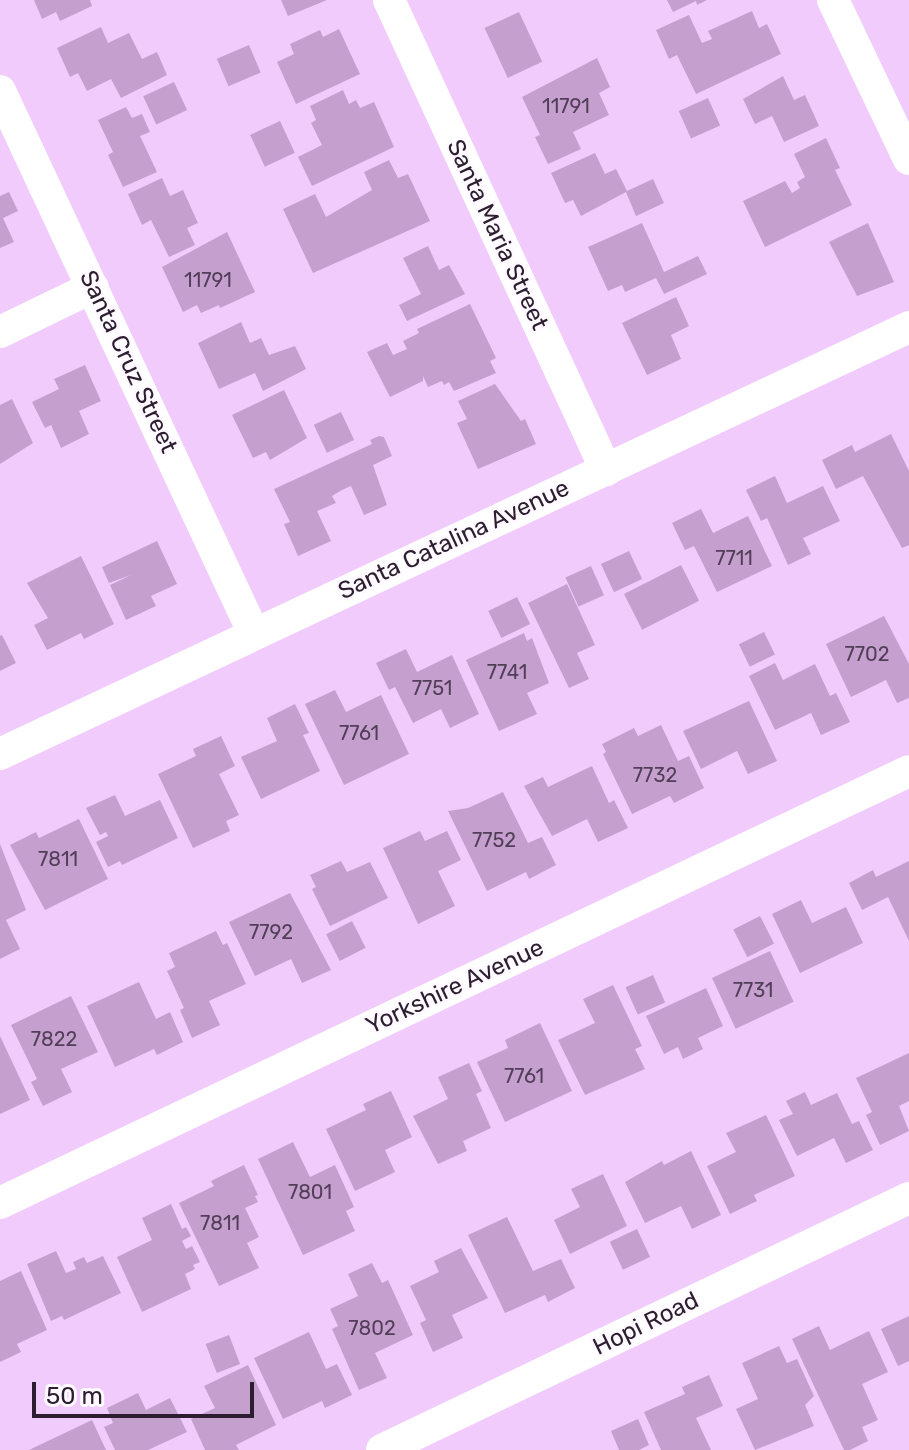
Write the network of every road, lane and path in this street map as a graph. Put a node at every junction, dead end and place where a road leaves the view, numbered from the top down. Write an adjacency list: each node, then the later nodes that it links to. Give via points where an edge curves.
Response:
1 (389, 0): 8 (street, Santa Maria Street)
2 (833, 0): 4 (street)
3 (0, 91): 5 (street, Santa Cruz Street)
4 (909, 159)
5 (93, 287): 7 (street); 9 (street, Santa Cruz Street)
6 (909, 327): 8 (street, Santa Catalina Avenue)
7 (0, 332)
8 (606, 470): 9 (street, Santa Catalina Avenue)
9 (254, 634): 10 (street, Santa Catalina Avenue)
10 (0, 754)
11 (909, 771): 13 (street, Yorkshire Avenue)
12 (909, 1198): 14 (street, Hopi Road)
13 (0, 1203)
14 (382, 1450)

